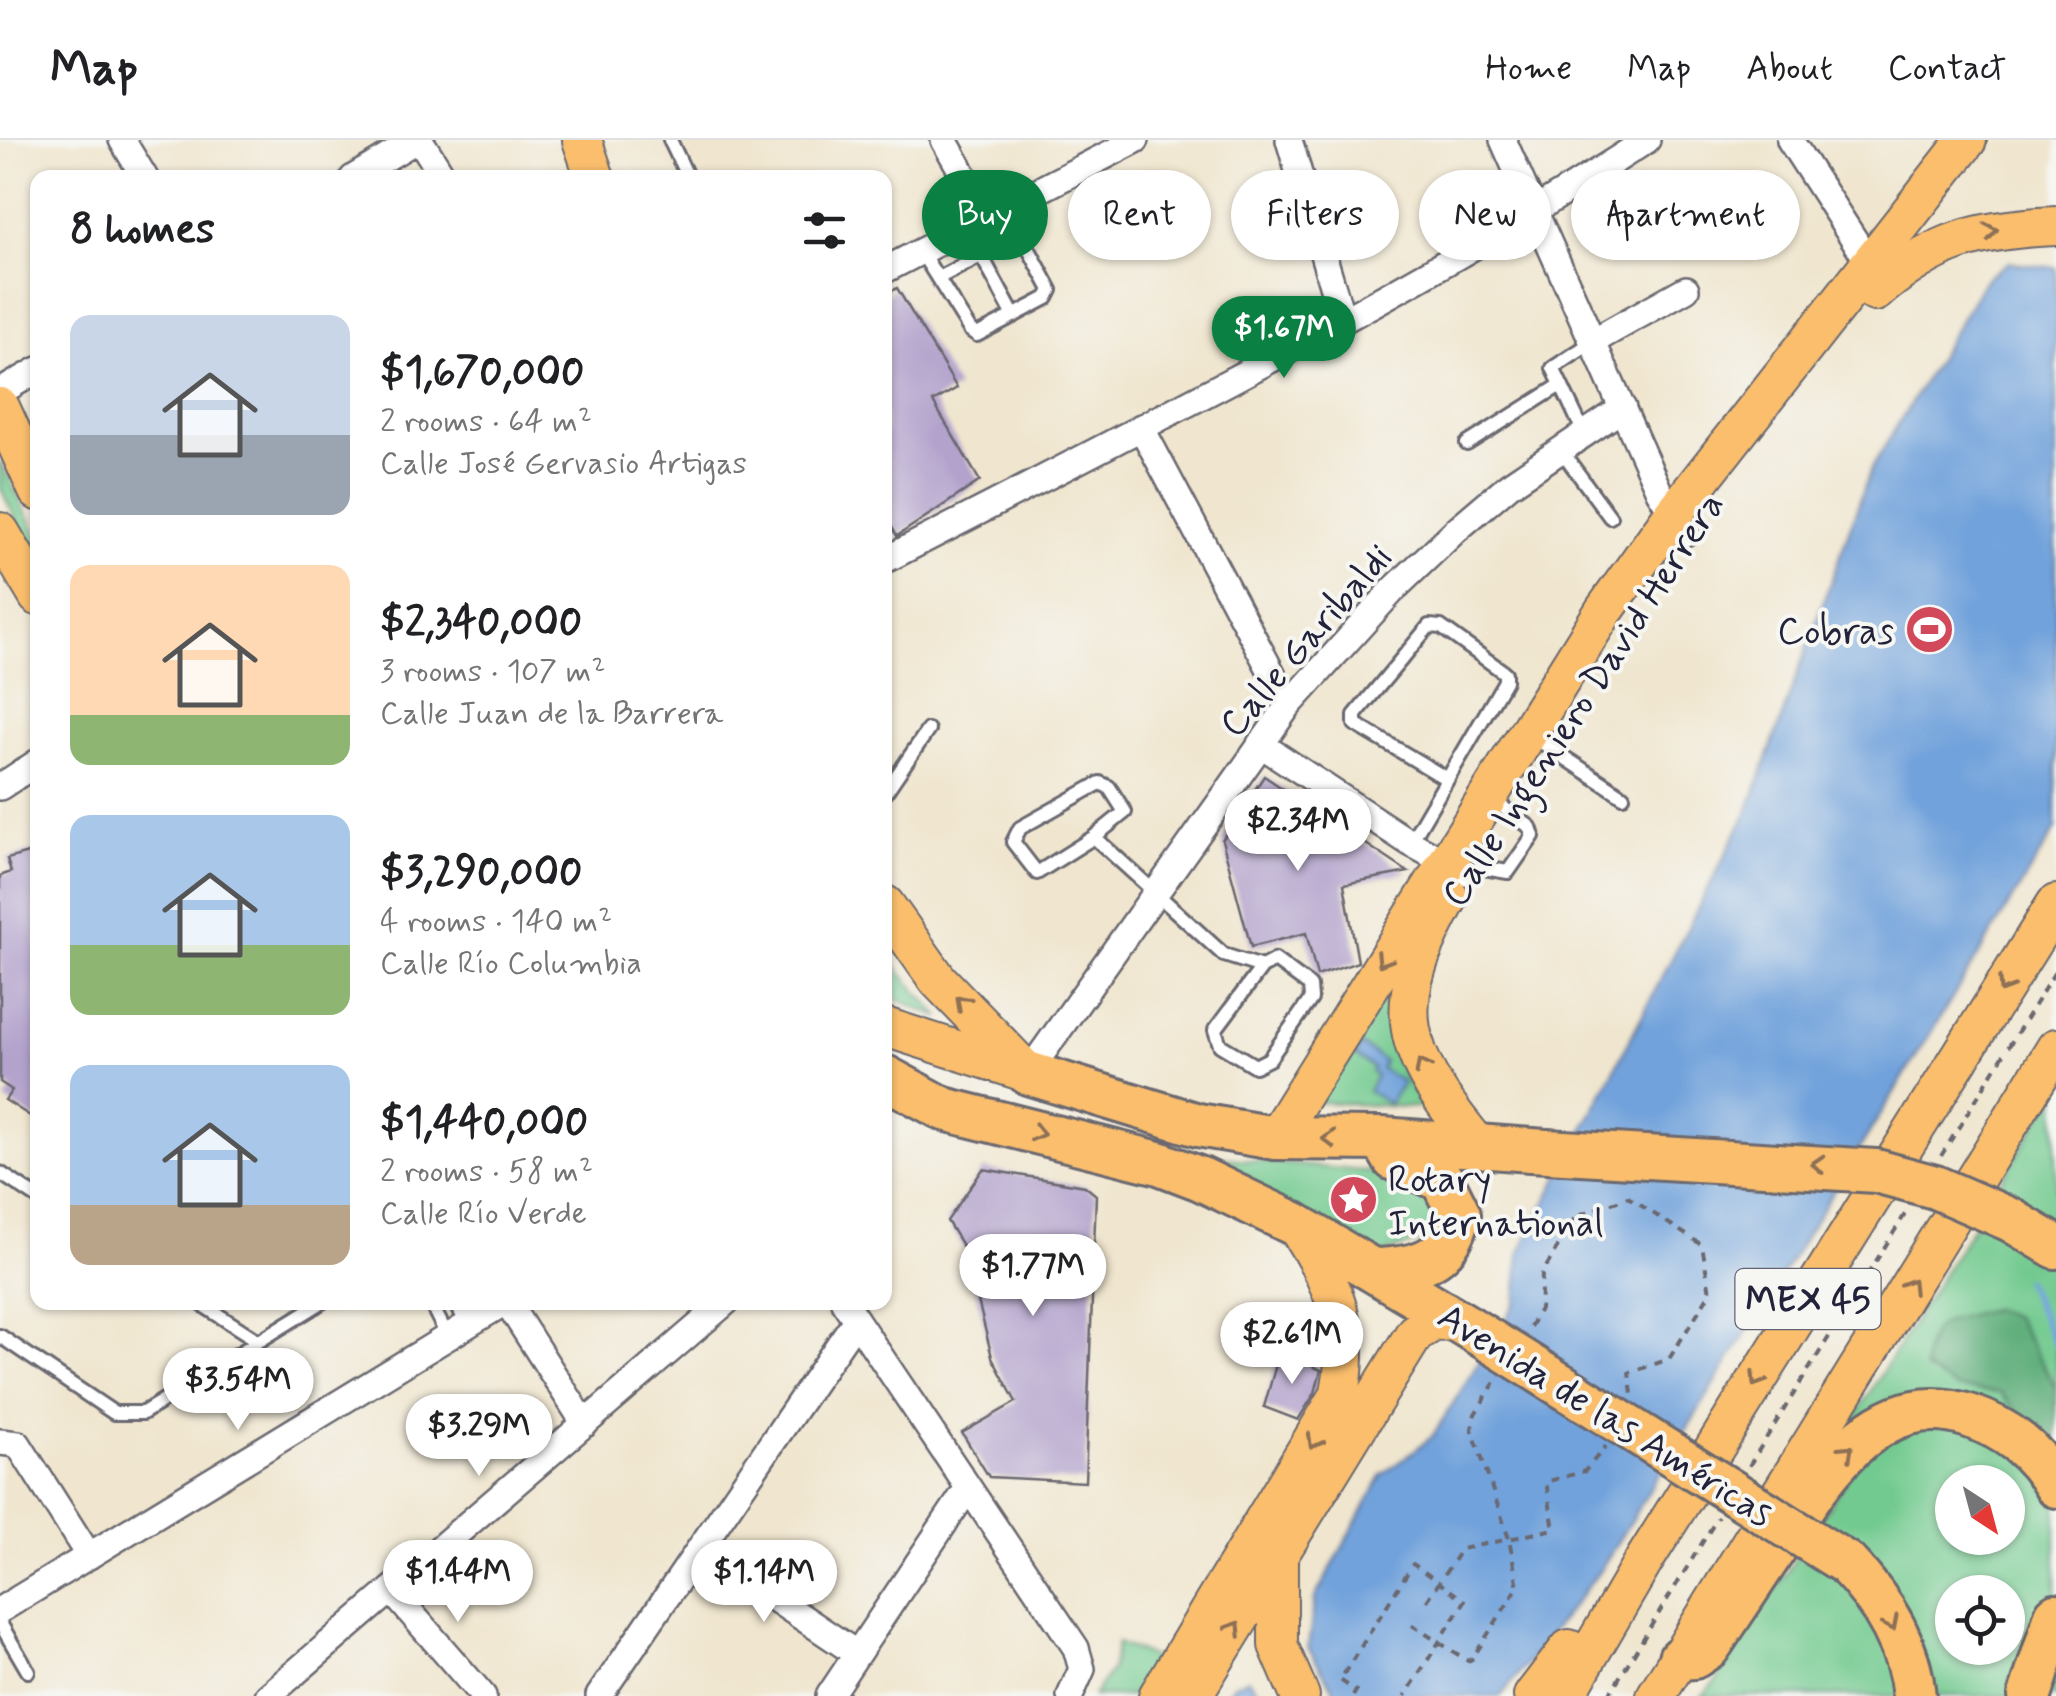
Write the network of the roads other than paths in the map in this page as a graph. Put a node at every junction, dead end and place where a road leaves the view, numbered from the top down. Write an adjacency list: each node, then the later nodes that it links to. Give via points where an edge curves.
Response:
1 (122, 140): 13 (street)
2 (418, 140): 14 (street); 15 (street)
3 (582, 140): 16 (main road)
4 (670, 140): 17 (lane)
5 (944, 140): 18 (street)
6 (1136, 140): 20 (street)
7 (1289, 140): 34 (street)
8 (1503, 140): 19 (street)
9 (1646, 140): 21 (street)
10 (1790, 140): 31 (street)
11 (1967, 140): 31 (main road, Calle Ingeniero David Herrera)
12 (1995, 140): 31 (main road, Calle Ingeniero David Herrera)
13 (139, 170)
14 (367, 170)
15 (439, 170)
16 (592, 170)
17 (684, 170)
18 (961, 170)
19 (1516, 170)
20 (1048, 185)
21 (1551, 202)
22 (2056, 226): 31 (main road, one-way to 22, via 1970,236)
23 (1551, 246): 35 (street)
24 (920, 250): 29 (street); 30 (lane)
25 (968, 260): 30 (lane)
26 (984, 260): 33 (lane)
27 (1036, 260): 33 (lane, via 1051,285 1047,298)
28 (1448, 260): 34 (street)
29 (892, 266)
30 (938, 278): 33 (lane, via 973,334)
31 (1873, 278): 47 (main road, Calle Ingeniero David Herrera)
32 (1686, 289): 35 (street)
33 (1014, 316)
34 (1342, 318): 41 (street)
35 (1595, 340): 37 (lane, via 1552,368); 40 (street)
36 (30, 375): 38 (street)
37 (1559, 386): 42 (lane); 43 (lane)
38 (0, 392)
39 (0, 407): 45 (main road)
40 (1624, 408): 42 (street, Calle Garibaldi); 47 (street)
41 (1142, 428): 49 (street); 51 (street)
42 (1584, 433): 44 (street, Calle Garibaldi)
43 (1467, 444)
44 (1560, 449): 46 (lane); 51 (street, Calle Garibaldi, via 1456,530)
45 (30, 473)
46 (1610, 516)
47 (1678, 524): 53 (main road, Calle Ingeniero David Herrera)
48 (0, 532): 50 (main road)
49 (892, 556)
50 (30, 583)
51 (1289, 705): 54 (street, Calle Garibaldi)
52 (928, 730): 57 (lane)
53 (1536, 738): 59 (lane); 62 (main road, Calle Ingeniero David Herrera); 62 (main road, Calle Ingeniero David Herrera, via 1504,808)
54 (1260, 744): 61 (street); 63 (street, Calle Garibaldi)
55 (30, 767): 58 (street)
56 (1448, 779): 56 (lane, via 1506,674 1441,627 1429,626 1355,724); 61 (lane)
57 (892, 783)
58 (0, 786)
59 (1623, 796)
60 (1094, 837): 60 (lane, via 1125,812 1100,782 1020,828 1013,842 1038,872); 63 (lane)
61 (1410, 842): 62 (street)
62 (1454, 867): 66 (main road, Calle Ingeniero David Herrera)
63 (1152, 893): 67 (lane, via 1224,955); 70 (street, Calle Garibaldi)
64 (2056, 904): 102 (main road, MEX 45, one-way to 102)
65 (892, 915): 70 (main road, one-way to 65, via 938,980)
66 (1423, 918): 75 (main road, Calle Ingeniero David Herrera, one-way to 75); 77 (main road, Calle Ingeniero David Herrera, one-way to 66, via 1440,1098 1413,1049 1412,977)
67 (1262, 967): 67 (lane, via 1275,960 1312,992 1269,1059 1255,1066 1220,1045 1216,1030)
68 (892, 1029): 70 (main road)
69 (2056, 1048): 108 (main road, MEX 45, one-way to 69)
70 (1028, 1073): 74 (highway)
71 (892, 1080): 73 (highway, Avenida de las Américas)
72 (892, 1097): 73 (main road)
73 (944, 1110): 78 (highway, Avenida de las Américas, one-way to 78)
74 (1198, 1125): 75 (highway); 78 (highway, via 1175,1139)
75 (1275, 1138): 76 (highway, one-way to 75)
76 (1382, 1139): 77 (highway); 81 (highway, via 1394,1158 1442,1180)
77 (1478, 1145): 81 (highway); 83 (highway, one-way to 77, bridge, via 1935,1186 1876,1171)
78 (1158, 1164): 82 (highway, Avenida de las Américas)
79 (0, 1173): 80 (lane)
80 (30, 1193)
81 (1460, 1214): 84 (highway, via 1452,1240 1430,1262)
82 (1295, 1224): 84 (highway, Avenida de las Américas); 115 (main road, one-way to 115, via 1319,1260 1343,1319 1340,1396)
83 (2056, 1247)
84 (1373, 1270): 92 (highway, Avenida de las Américas)
85 (210, 1310): 94 (lane)
86 (306, 1310): 94 (lane)
87 (485, 1310): 91 (street)
88 (511, 1310): 95 (street)
89 (717, 1310): 95 (street)
90 (850, 1312): 98 (street); 99 (street)
91 (457, 1321): 100 (street)
92 (1462, 1324): 101 (main road, via 1433,1322 1415,1333); 121 (highway, Avenida de las Américas, one-way to 121, bridge, via 1846,1562 1889,1616)
93 (0, 1336): 94 (lane, via 123,1416 178,1394)
94 (257, 1340)
95 (585, 1424): 103 (street)
96 (0, 1442): 100 (street, via 18,1444)
97 (2056, 1486): 108 (highway, one-way to 97, via 1709,1647 1823,1476 1878,1425 1913,1412 1951,1410 1995,1425 2032,1452)
98 (968, 1488): 107 (street); 114 (street, via 1076,1648 1082,1669)
99 (702, 1550): 107 (street); 112 (street)
100 (89, 1556): 104 (street)
101 (1278, 1560): 116 (main road, one-way to 101); 117 (main road, via 1278,1645)
102 (1645, 1560): 118 (main road); 119 (main road, MEX 45)
103 (391, 1590): 110 (street); 111 (street)
104 (0, 1610)
105 (2056, 1615): 122 (highway)
106 (0, 1623): 109 (lane)
107 (857, 1654): 113 (street)
108 (1680, 1658): 120 (main road, MEX 45)
109 (28, 1671)
110 (268, 1696)
111 (483, 1696)
112 (599, 1696)
113 (829, 1696)
114 (1070, 1696)
115 (1158, 1696)
116 (1192, 1696)
117 (1300, 1696)
118 (1533, 1696)
119 (1564, 1696)
120 (1656, 1696)
121 (1914, 1696)
122 (2030, 1696)

